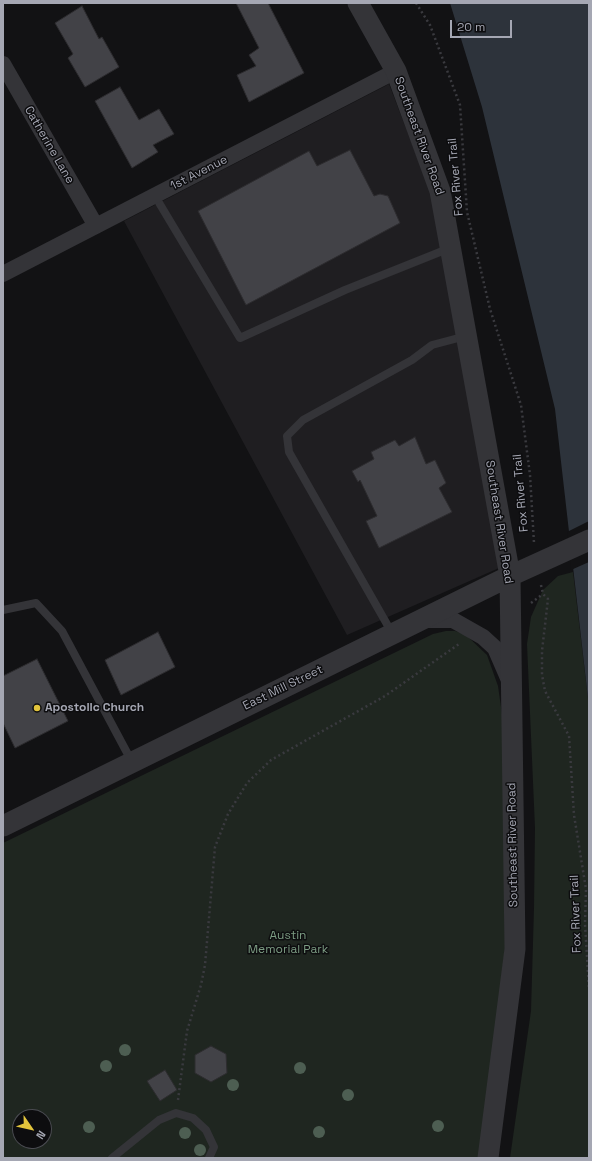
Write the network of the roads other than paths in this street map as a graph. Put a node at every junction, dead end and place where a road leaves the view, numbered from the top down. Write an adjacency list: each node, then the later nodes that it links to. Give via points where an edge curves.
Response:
1 (358, 3): 3 (street, Southeast River Road)
2 (3, 64): 5 (street, Catherine Lane)
3 (396, 71): 4 (street, 1st Avenue); 6 (street, Southeast River Road, via 440,191)
4 (155, 196): 5 (street, 1st Avenue); 6 (lane, via 240,338 345,290)
5 (96, 226): 7 (street, 1st Avenue)
6 (450, 248): 8 (street, Southeast River Road)
7 (3, 274)
8 (466, 336): 10 (street, Southeast River Road); 13 (lane, via 432,345 412,360 303,420 287,436 289,452)
9 (589, 540): 10 (street, East Mill Street)
10 (510, 576): 12 (street, East Mill Street); 14 (street, Southeast River Road)
11 (3, 610): 15 (lane, via 36,603 62,631)
12 (419, 621): 13 (street, East Mill Street); 14 (street, via 453,620 479,634 494,648)
13 (392, 634): 15 (street, East Mill Street)
14 (511, 685): 19 (street, Southeast River Road, via 514,949)
15 (132, 762): 16 (street, East Mill Street)
16 (3, 826)
17 (112, 1158): 18 (lane, via 159,1120 176,1113 193,1118 206,1130 214,1147)
18 (209, 1158)
19 (488, 1158)

